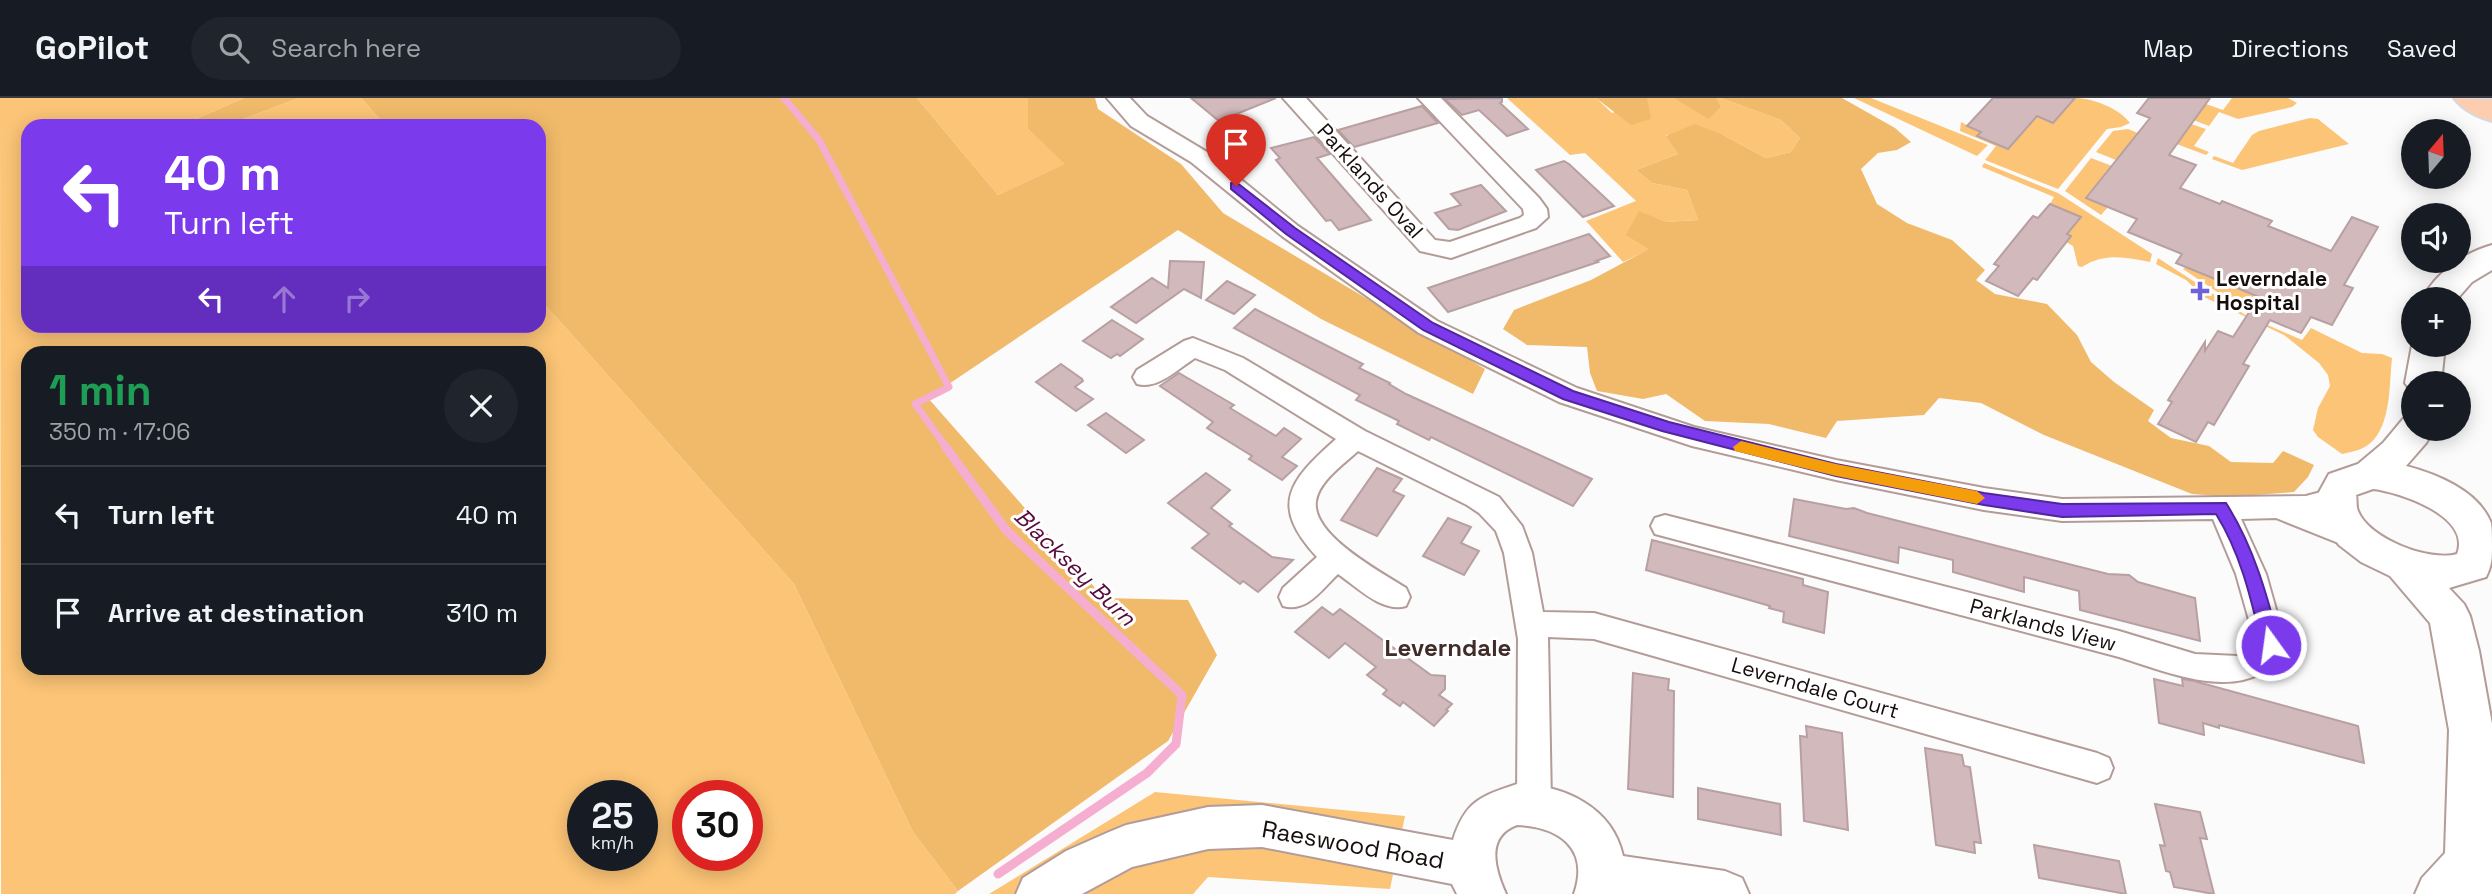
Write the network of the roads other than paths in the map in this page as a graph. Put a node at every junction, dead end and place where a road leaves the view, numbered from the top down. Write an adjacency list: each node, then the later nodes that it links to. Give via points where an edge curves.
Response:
1 (1118, 98): 14 (street, via 1139,121 1199,157 1290,231 1428,327 1568,395 1692,436 1984,499 2062,510)
2 (1294, 98): 3 (street, Parklands Oval, via 1428,246 1451,250 1536,217 1531,202)
3 (1429, 98)
4 (2469, 98): 5 (main road)
5 (2492, 112)
6 (2492, 256): 7 (street, via 2460,274)
7 (2449, 287)
8 (1146, 377): 9 (street, via 1191,339)
9 (1355, 438): 19 (street, via 1309,483 1301,502 1308,531); 24 (street, via 1477,497 1499,514 1515,540)
10 (2404, 441): 12 (street)
11 (2421, 441): 18 (street)
12 (2371, 474): 13 (street, via 2344,483); 18 (street, via 2392,476 2437,494)
13 (2336, 499): 15 (street, via 2306,507); 17 (street, via 2346,525)
14 (2220, 507): 15 (street); 16 (street, Parklands View, via 2257,585 2271,645 2244,669 2195,667)
15 (2276, 507): 17 (street)
16 (1665, 526)
17 (2361, 541): 20 (street)
18 (2474, 546): 20 (street, via 2429,572); 23 (street)
19 (1338, 556): 21 (street); 22 (street)
20 (2405, 565): 23 (street)
21 (1294, 597)
22 (1395, 597)
23 (2449, 615): 28 (street, via 2471,730)
24 (1531, 624): 25 (street, Leverndale Court, via 1594,626); 26 (street)
25 (2097, 768)
26 (1534, 803): 27 (street, via 1510,805 1485,818 1473,839); 29 (street, via 1562,811 1584,827 1600,851)
27 (1476, 880): 30 (street, Raeswood Road, via 1389,848 1262,826 1208,828 1126,847)
28 (2461, 883)
29 (1601, 884): 31 (street, via 1639,882)
30 (1040, 894)
31 (1725, 894)

